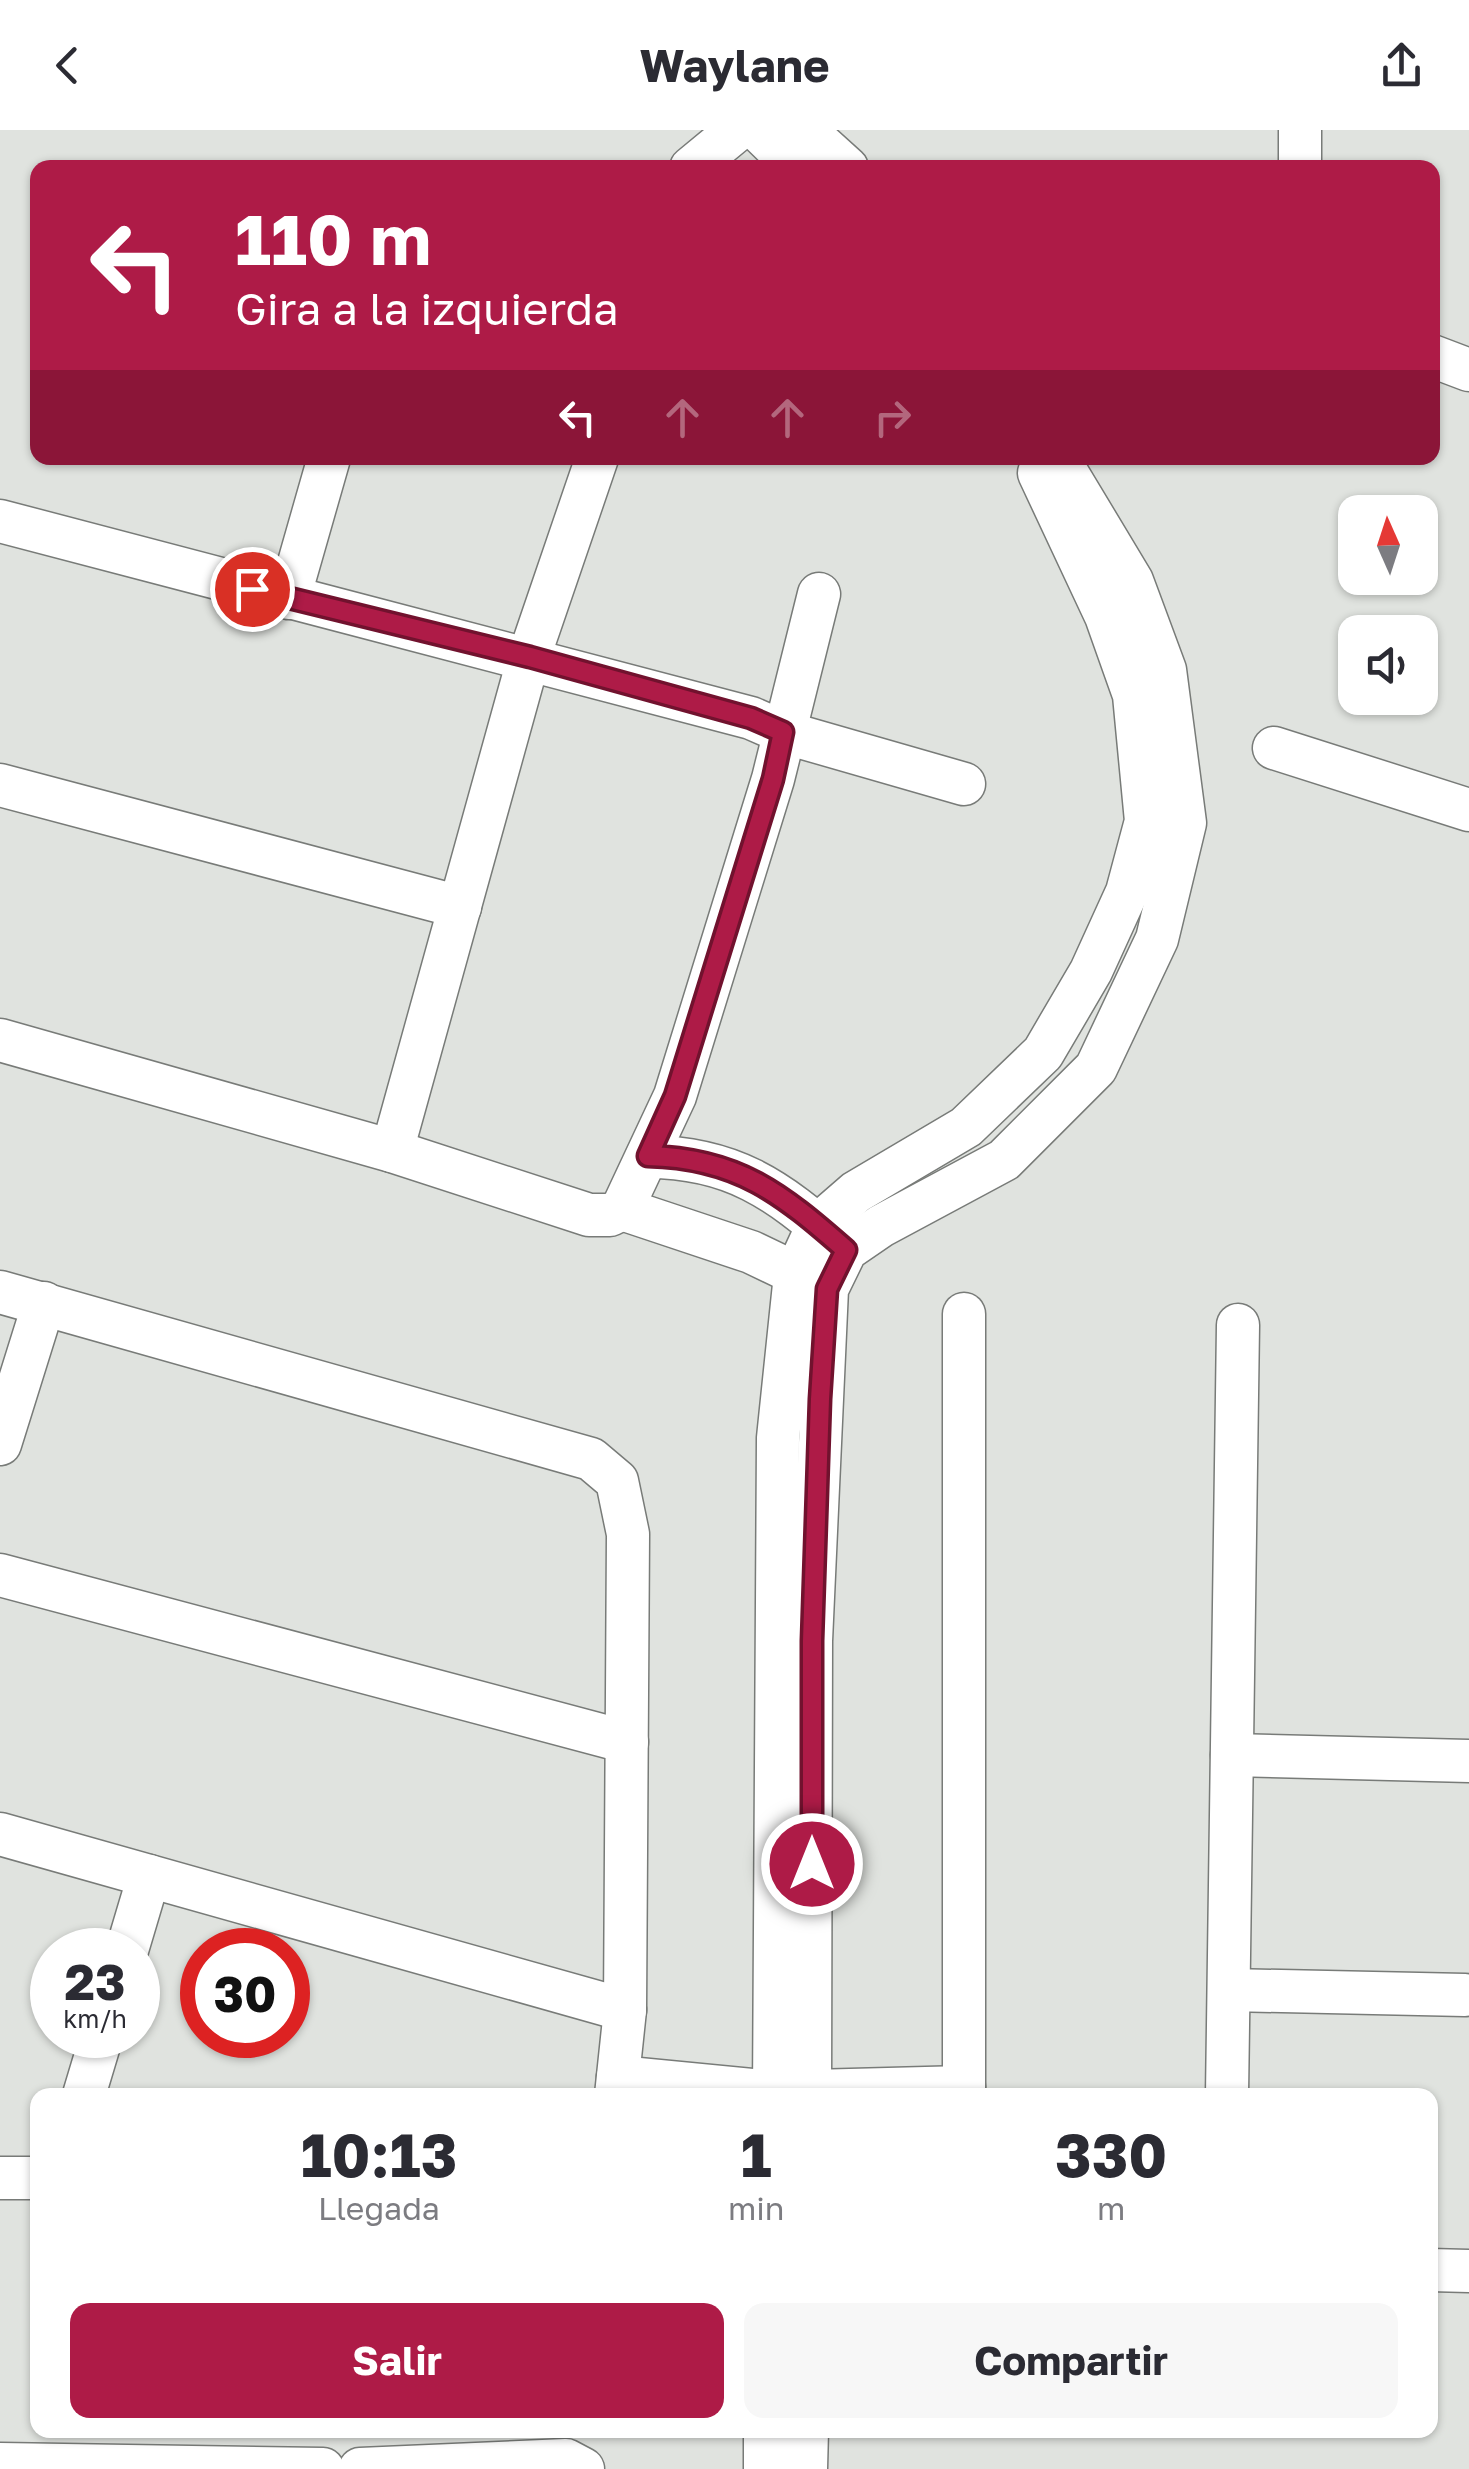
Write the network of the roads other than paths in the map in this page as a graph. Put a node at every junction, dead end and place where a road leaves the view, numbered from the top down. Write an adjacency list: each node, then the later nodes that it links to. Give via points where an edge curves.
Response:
1 (737, 130): 5 (street)
2 (758, 130): 6 (street)
3 (806, 130): 7 (street)
4 (1300, 130): 8 (street)
5 (701, 160)
6 (790, 160)
7 (838, 160)
8 (1300, 160)
9 (1440, 359): 10 (street)
10 (1469, 370)
11 (327, 465): 17 (street)
12 (595, 465): 18 (street)
13 (1035, 465): 29 (street, via 1106,616 1134,695 1146,821 1127,892 1091,972 1043,1053 966,1127 856,1192)
14 (1062, 465): 29 (street, via 1132,581 1165,670 1185,823 1156,939 1096,1068 1004,1160 881,1226)
15 (0, 520): 17 (street)
16 (819, 594): 19 (street)
17 (288, 598): 18 (street)
18 (530, 657): 19 (street); 24 (street)
19 (783, 732): 22 (street); 27 (street, via 675,1096)
20 (1274, 748): 23 (street)
21 (0, 784): 24 (street)
22 (964, 784)
23 (1469, 810)
24 (460, 907): 26 (street)
25 (0, 1040): 26 (street)
26 (392, 1151): 28 (street, via 589,1215)
27 (648, 1156): 28 (street); 29 (street, via 688,1159 760,1182)
28 (622, 1209): 30 (street, via 751,1252)
29 (832, 1237): 30 (street)
30 (811, 1282): 50 (street, via 778,1438)
31 (0, 1292): 32 (street)
32 (44, 1303): 35 (street); 37 (street, via 591,1459 617,1482 628,1534)
33 (964, 1314): 51 (street)
34 (1238, 1324): 38 (street)
35 (0, 1444)
36 (0, 1575): 37 (street)
37 (627, 1742): 45 (street)
38 (1232, 1754): 39 (street); 43 (street)
39 (1469, 1761)
40 (0, 1834): 41 (street)
41 (150, 1876): 42 (street); 45 (street)
42 (134, 1928)
43 (1229, 1990): 44 (street); 52 (street)
44 (1465, 1995)
45 (624, 2010): 47 (street)
46 (95, 2058): 48 (street)
47 (617, 2086): 49 (street)
48 (86, 2088)
49 (667, 2088)
50 (792, 2088)
51 (964, 2088)
52 (1227, 2088)
53 (0, 2178): 54 (street)
54 (30, 2178)
55 (1438, 2270): 56 (street)
56 (1469, 2272)
57 (765, 2438): 64 (street)
58 (806, 2438): 65 (street)
59 (0, 2464): 60 (street)
60 (105, 2468): 61 (street)
61 (322, 2469)
62 (360, 2469): 63 (street, via 566,2460)
63 (583, 2469)
64 (765, 2469)
65 (806, 2469)

